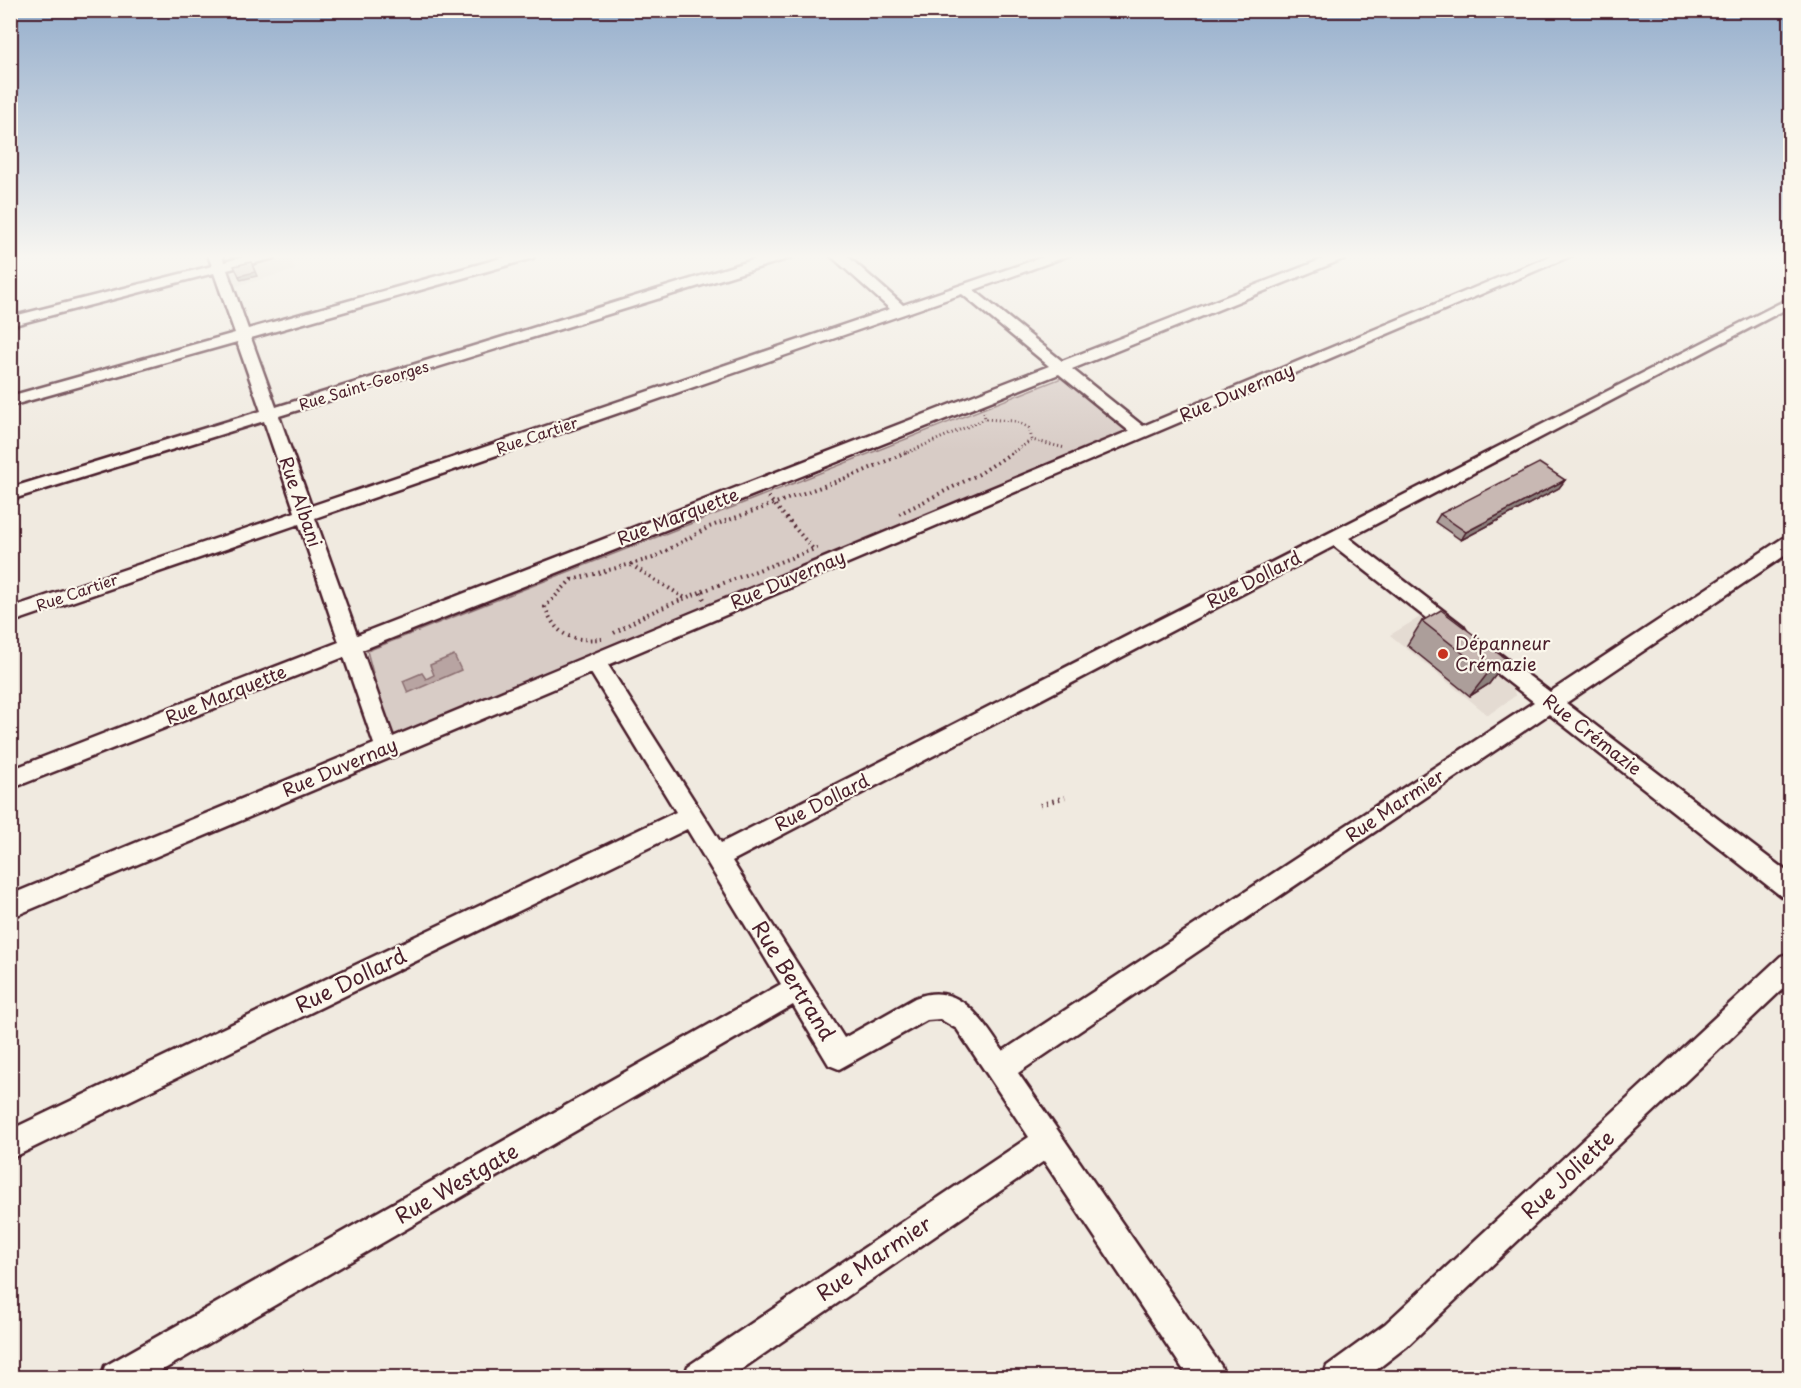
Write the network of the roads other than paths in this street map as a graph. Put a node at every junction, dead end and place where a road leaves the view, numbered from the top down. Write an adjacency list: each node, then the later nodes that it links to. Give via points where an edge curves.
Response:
1 (237, 320): 9 (street, Rue Albani)
2 (300, 320): 9 (street)
3 (577, 320): 12 (street, Rue Saint-Georges)
4 (875, 320): 15 (street, Rue Cartier)
5 (1002, 320): 10 (street)
6 (1181, 320): 10 (street, Rue Marquette)
7 (1412, 320): 13 (street, Rue Duvernay)
8 (1757, 320): 16 (street, Rue Dollard)
9 (243, 336): 11 (street); 12 (street, Rue Albani)
10 (1060, 367): 13 (street); 19 (street, Rue Marquette)
11 (10, 401)
12 (270, 415): 14 (street, Rue Saint-Georges); 15 (street, Rue Albani)
13 (1142, 433): 20 (street, Rue Duvernay, via 824,556 711,612)
14 (10, 494)
15 (305, 515): 18 (street, Rue Cartier); 19 (street, Rue Albani)
16 (1336, 538): 21 (street, Rue Crémazie); 25 (street, Rue Dollard)
17 (1791, 543): 21 (street, Rue Marmier)
18 (10, 616)
19 (350, 646): 22 (street, Rue Albani); 23 (street, Rue Marquette)
20 (604, 651): 22 (street, Rue Duvernay); 24 (street, Rue Bertrand)
21 (1549, 703): 26 (street, Rue Crémazie); 30 (street, Rue Marmier)
22 (386, 748): 27 (street, Rue Duvernay)
23 (10, 780)
24 (691, 816): 25 (street, Rue Bertrand); 32 (street, Rue Dollard)
25 (716, 857): 29 (street, Rue Bertrand)
26 (1791, 888)
27 (10, 907)
28 (1791, 965): 36 (street, Rue Joliette, via 1396,1335)
29 (797, 988): 30 (street, Rue Bertrand, via 838,1055 924,1007 943,1006 966,1020); 33 (street, Rue Westgate)
30 (1000, 1069): 31 (street, Rue Bertrand)
31 (1048, 1141): 34 (street, Rue Marmier); 35 (street, Rue Bertrand)
32 (10, 1145)
33 (117, 1377)
34 (700, 1377)
35 (1209, 1377)
36 (1339, 1377)

